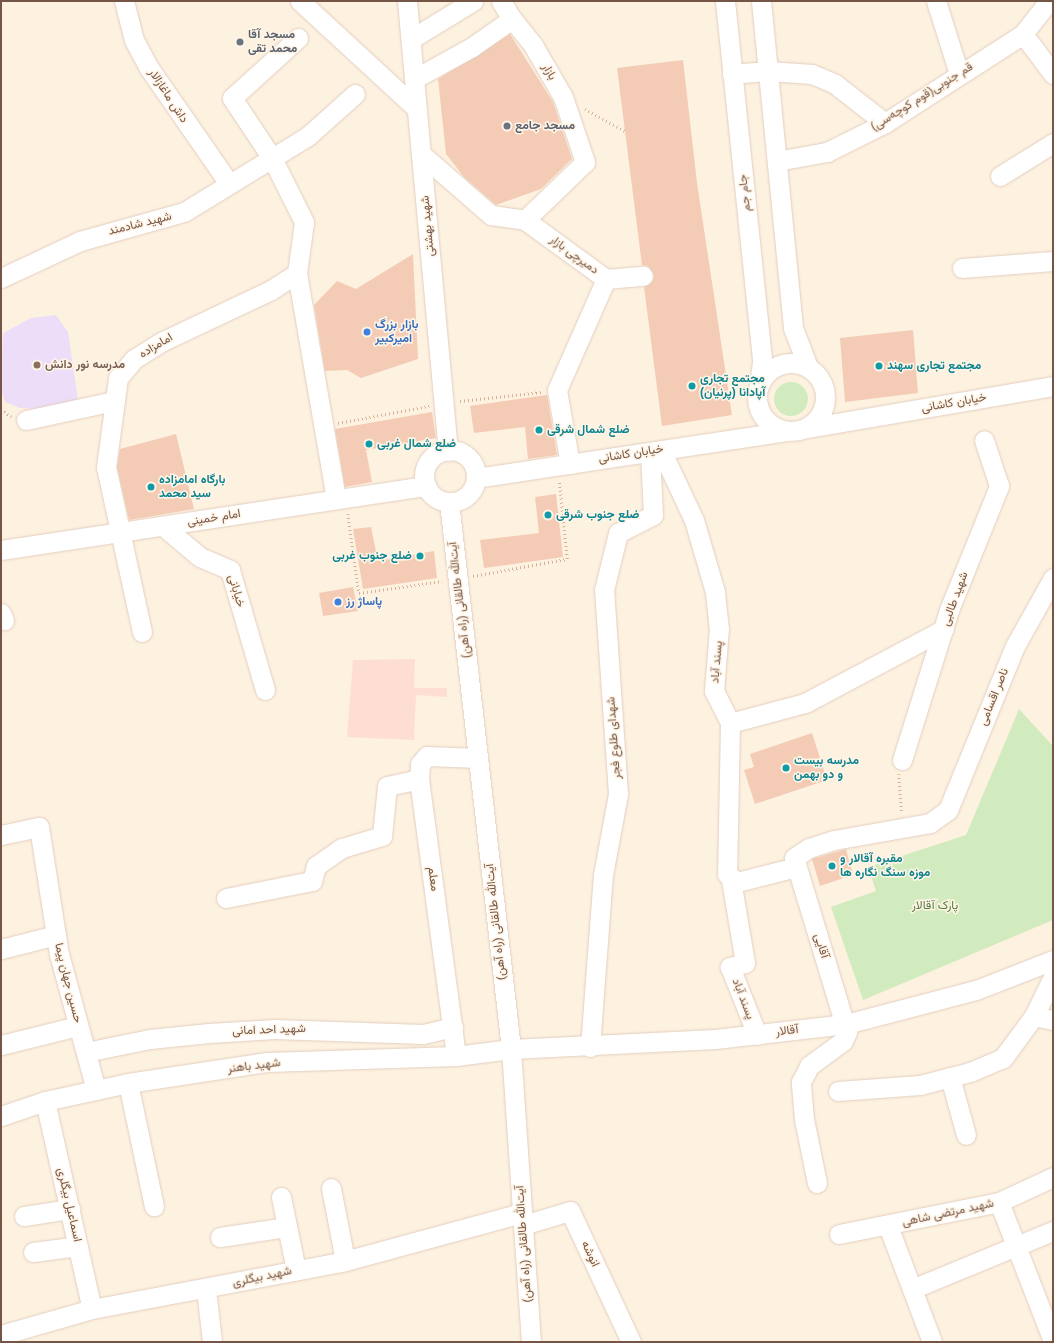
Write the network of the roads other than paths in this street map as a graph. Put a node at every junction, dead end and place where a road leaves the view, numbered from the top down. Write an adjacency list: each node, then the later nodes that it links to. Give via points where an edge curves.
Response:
1 (124, 1): 27 (street, داش ماغازالار, via 134,40 149,68)
2 (300, 1): 20 (street)
3 (407, 1): 13 (street, شهید بهشتی)
4 (473, 1): 13 (street)
5 (501, 1): 10 (street, بازار)
6 (725, 1): 15 (street, جام جم)
7 (761, 1): 14 (street)
8 (936, 1): 16 (street)
9 (1049, 1): 11 (street, قم جنوبی(قوم کوچه‌سی))
10 (512, 19): 18 (street, via 472,47); 28 (street, بازار, via 533,44 563,97 585,162)
11 (1022, 34): 16 (street, قم جنوبی(قوم کوچه‌سی)); 17 (street)
12 (298, 38): 24 (street, via 232,98)
13 (411, 39): 18 (street, شهید بهشتی)
14 (768, 71): 15 (street); 21 (street, via 812,74 835,84); 25 (street)
15 (732, 74): 36 (street, جام جم, via 762,362)
16 (959, 74): 21 (street, قم جنوبی(قوم کوچه‌سی))
17 (1053, 74)
18 (414, 79): 20 (street, شهید بهشتی)
19 (355, 94): 24 (street, شهید شادمند, via 308,136)
20 (417, 109): 23 (street, شهید بهشتی)
21 (885, 123): 25 (street, قم جنوبی(قوم کوچه‌سی), via 827,152)
22 (1053, 143): 26 (street)
23 (421, 154): 28 (street, دمیرچی بازار, via 491,215); 43 (street, شهید بهشتی)
24 (272, 158): 27 (street, شهید شادمند); 31 (street, via 304,222)
25 (777, 161): 35 (street, via 793,328)
26 (1000, 176)
27 (228, 182): 33 (street, شهید شادمند, via 184,212 80,241)
28 (525, 220): 34 (street, دمیرچی بازار)
29 (1053, 261): 30 (street)
30 (962, 268)
31 (297, 273): 38 (street, امامزاده, via 271,290 161,342 134,360 118,378); 48 (street, via 321,426)
32 (643, 276): 34 (street)
33 (1, 278)
34 (606, 279): 45 (street, دمیرچی بازار, via 557,390)
35 (808, 368): 36 (street, via 797,364 774,367); 40 (street, via 817,375 825,395 821,414)
36 (759, 385): 41 (street, via 758,408 764,419)
37 (1053, 386): 40 (street, خیابان کاشانی)
38 (114, 401): 39 (street); 51 (street, امامزاده, via 106,467)
39 (26, 420)
40 (807, 428): 41 (street)
41 (785, 431): 44 (street, خیابان کاشانی)
42 (984, 440): 54 (street, شهید طالبی, via 999,486)
43 (448, 451): 46 (street, via 468,458); 47 (street, via 428,463)
44 (656, 451): 45 (street, خیابان کاشانی); 57 (street, پسند آباد, via 694,520 715,592 719,628 714,691); 76 (street, شهدای طلوع فجر, via 653,515 618,533 604,590 618,794 603,875)
45 (564, 465): 46 (street, خیابان کاشانی)
46 (476, 478): 49 (street, via 464,498)
47 (426, 486): 48 (street, امام خمینی); 49 (street, via 435,497)
48 (341, 499): 50 (street, امام خمینی)
49 (449, 502): 58 (street, (راه آهن) آیت‌الله طالقانی)
50 (163, 526): 51 (street, امام خمینی); 56 (street, خیابانی, via 200,557 230,570)
51 (119, 532): 52 (street, امام خمینی); 55 (street, امامزاده)
52 (1, 550)
53 (1052, 580): 62 (street, ناصر اقسامی, via 1015,646 948,810 941,818 809,848 794,858)
54 (944, 629): 57 (street, via 805,703); 59 (street, شهید طالبی)
55 (142, 632)
56 (265, 690)
57 (730, 723): 63 (street, پسند آباد, via 725,867)
58 (478, 758): 60 (street, معلم, via 427,756 422,758); 77 (street, (راه آهن) آیت‌الله طالقانی)
59 (902, 760)
60 (419, 779): 64 (street, via 387,786 382,836 342,848 316,866 312,881); 73 (street, معلم)
61 (1, 835): 65 (street, حسین جهان پیما, via 39,827)
62 (796, 867): 63 (street, via 749,881); 71 (street, آقایی)
63 (731, 880): 74 (street, پسند آباد, via 745,963 730,967)
64 (226, 898)
65 (56, 935): 66 (street); 72 (street, حسین جهان پیما)
66 (1, 949)
67 (1053, 960): 71 (street, آقالار, via 976,990)
68 (1053, 977): 69 (street)
69 (1034, 1016): 70 (street); 80 (street, via 1004,1058)
70 (1053, 1020)
71 (846, 1024): 74 (street, آقالار); 88 (street, via 843,1041 809,1066 801,1082 804,1118)
72 (78, 1026): 75 (street); 78 (street, حسین جهان پیما)
73 (453, 1027): 78 (street, شهید احد امانی, via 423,1034 283,1029 209,1032 150,1039); 79 (street, معلم)
74 (757, 1034): 76 (street, آقالار)
75 (1, 1044)
76 (590, 1047): 77 (street, آقالار)
77 (511, 1049): 79 (street, شهید باهنر); 95 (street, (راه آهن) آیت‌الله طالقانی)
78 (86, 1052): 82 (street, حسین جهان پیما)
79 (456, 1056): 81 (street, شهید باهنر, via 267,1062)
80 (950, 1077): 83 (street, via 920,1085); 86 (street)
81 (128, 1083): 82 (street, شهید باهنر); 92 (street)
82 (96, 1090): 84 (street, شهید باهنر)
83 (838, 1091)
84 (45, 1101): 85 (street, شهید باهنر); 93 (street, اسماعیل بیگلری)
85 (1, 1116)
86 (966, 1135)
87 (1053, 1177): 91 (street, شهید مرتضی شاهی)
88 (817, 1183)
89 (331, 1188): 104 (street)
90 (281, 1197): 97 (street)
91 (1000, 1202): 96 (street, شهید مرتضی شاهی); 102 (street)
92 (154, 1206)
93 (70, 1209): 94 (street); 101 (street, اسماعیل بیگلری)
94 (24, 1216)
95 (523, 1219): 104 (street, شهید بیگلری); 112 (street, (راه آهن) آیت‌الله طالقانی); 113 (street, انوشه, via 570,1210)
96 (888, 1226): 99 (street, شهید مرتضی شاهی); 107 (street)
97 (287, 1227): 100 (street); 105 (street)
98 (1053, 1231): 102 (street)
99 (838, 1234)
100 (220, 1237)
101 (78, 1246): 103 (street); 108 (street, اسماعیل بیگلری)
102 (1016, 1246): 107 (street); 109 (street)
103 (33, 1252)
104 (345, 1261): 105 (street, شهید بیگلری)
105 (296, 1270): 106 (street, شهید بیگلری)
106 (206, 1289): 108 (street, شهید بیگلری); 111 (street)
107 (912, 1289): 114 (street)
108 (92, 1309): 110 (street, شهید بیگلری)
109 (1051, 1330)
110 (1, 1335)
111 (212, 1342)
112 (531, 1342)
113 (631, 1342)
114 (932, 1342)

